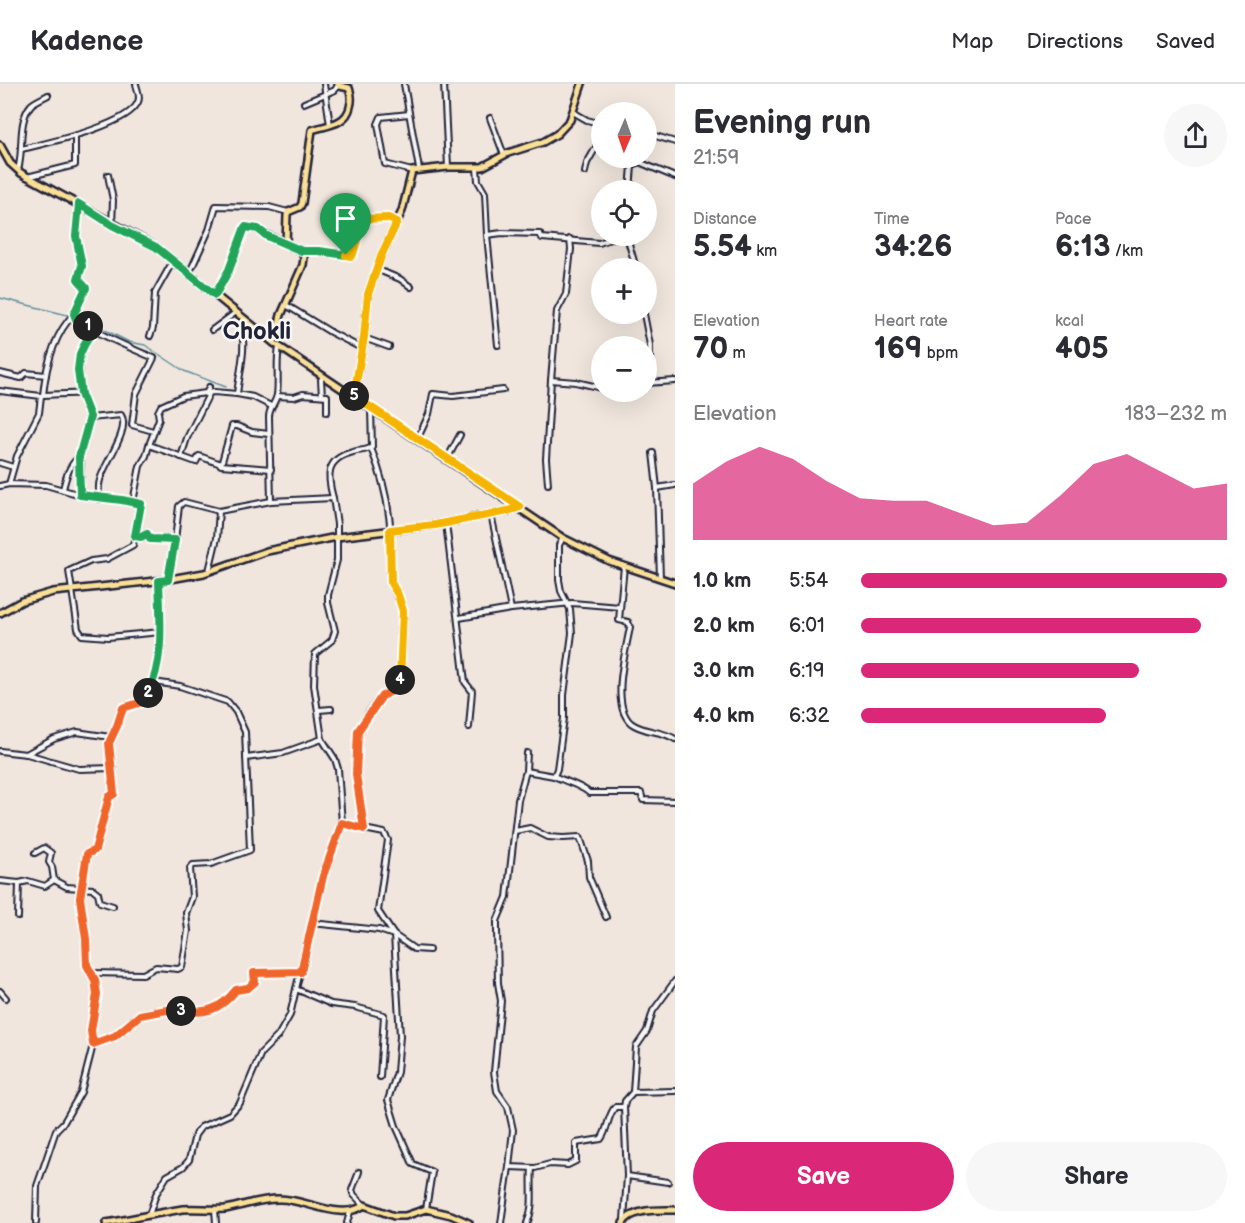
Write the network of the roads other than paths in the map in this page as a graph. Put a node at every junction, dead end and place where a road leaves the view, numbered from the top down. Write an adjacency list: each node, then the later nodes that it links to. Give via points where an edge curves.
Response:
1 (136, 84): 18 (street, via 139,99 135,108)
2 (324, 84): 7 (street)
3 (404, 84): 12 (street)
4 (444, 84): 24 (street)
5 (582, 84): 10 (main road)
6 (338, 85): 7 (street); 16 (main road, via 349,88 351,103 345,117)
7 (325, 94): 9 (street); 16 (street)
8 (48, 95): 21 (street, via 31,105 23,124)
9 (304, 103)
10 (573, 112): 14 (street); 22 (main road, via 557,134)
11 (379, 113): 15 (street)
12 (409, 114): 15 (street, via 385,116); 26 (street)
13 (490, 118): 22 (street)
14 (591, 121)
15 (378, 122): 28 (street, via 385,164)
16 (330, 126): 35 (main road, via 311,132 302,203)
17 (657, 136): 19 (street)
18 (75, 137): 21 (street); 31 (street, via 75,165)
19 (675, 142)
20 (0, 145): 27 (main road)
21 (22, 148): 27 (street)
22 (504, 155): 25 (main road)
23 (591, 160): 29 (street)
24 (448, 167): 25 (main road); 26 (main road)
25 (477, 168): 40 (street, via 478,181 485,193)
26 (419, 169): 28 (main road)
27 (18, 170): 31 (main road)
28 (412, 171): 37 (main road)
29 (585, 172)
30 (108, 175): 38 (street)
31 (27, 177): 34 (main road)
32 (675, 177): 33 (street, via 639,162 632,166)
33 (631, 180)
34 (79, 204): 38 (main road); 52 (street, via 76,236 82,266 78,279 86,288)
35 (288, 212): 43 (main road); 47 (street, via 269,207 216,206)
36 (242, 221): 39 (street)
37 (397, 222): 44 (street, via 388,218 363,219 351,256); 46 (main road)
38 (112, 225): 45 (main road, via 156,247)
39 (245, 227): 43 (street); 49 (street)
40 (488, 235): 41 (street, via 540,234 542,238); 59 (street)
41 (570, 239): 42 (street); 65 (street, via 566,294 557,310)
42 (591, 242)
43 (286, 243): 44 (main road)
44 (302, 251): 50 (main road, via 303,265)
45 (173, 261): 47 (main road); 56 (street, via 155,292)
46 (376, 269): 48 (street); 57 (main road, via 368,294)
47 (189, 274): 49 (main road)
48 (411, 286)
49 (215, 295): 51 (main road)
50 (286, 305): 58 (main road); 61 (street)
51 (235, 313): 53 (main road); 55 (street)
52 (74, 314): 54 (street); 63 (street, via 60,332)
53 (246, 321): 58 (main road); 75 (street, via 240,327 244,334)
54 (95, 330): 73 (street, via 80,354); 86 (street, via 154,358 136,394)
55 (212, 330)
56 (150, 336)
57 (364, 337): 60 (street); 61 (main road)
58 (277, 344): 64 (main road); 79 (street)
59 (498, 345)
60 (389, 346)
61 (361, 348): 80 (main road)
62 (0, 373): 63 (street, via 21,378 28,372)
63 (46, 375): 76 (street)
64 (323, 375): 77 (street); 80 (main road)
65 (551, 380): 68 (street); 102 (street)
66 (675, 381): 67 (street)
67 (657, 382)
68 (591, 385)
69 (209, 387): 74 (street)
70 (428, 390): 78 (street)
71 (502, 390): 78 (street)
72 (0, 391): 76 (street)
73 (81, 394): 76 (street); 84 (street)
74 (207, 394): 75 (street); 87 (street, via 183,396 161,406); 95 (street)
75 (237, 394): 81 (street)
76 (42, 395): 99 (street, via 39,413)
77 (322, 395): 79 (street); 83 (street, via 327,396)
78 (431, 395): 90 (street, via 431,407)
79 (277, 396): 81 (street)
80 (354, 397): 82 (main road)
81 (271, 406): 88 (street)
82 (371, 409): 90 (main road); 92 (street)
83 (327, 412)
84 (90, 417): 85 (street, via 121,415); 94 (street)
85 (124, 423): 86 (street); 108 (street, via 100,477)
86 (132, 425): 87 (street)
87 (153, 432): 91 (street)
88 (269, 434): 98 (street, via 232,426); 100 (street)
89 (460, 435): 96 (street)
90 (417, 440): 96 (main road)
91 (149, 445): 95 (street); 111 (street)
92 (371, 448): 109 (street, via 351,452 332,463 327,477); 116 (street, via 384,487)
93 (653, 453): 105 (street)
94 (79, 457): 106 (street, via 73,462); 107 (street)
95 (180, 457): 98 (street, via 196,462 203,456)
96 (447, 459): 112 (main road)
97 (0, 463): 99 (street)
98 (221, 464): 100 (street)
99 (13, 467): 101 (street)
100 (271, 469): 110 (street)
101 (9, 484): 104 (street); 106 (street)
102 (548, 484)
103 (675, 485): 105 (street)
104 (0, 486)
105 (657, 488): 123 (street)
106 (63, 489): 107 (street)
107 (80, 495): 108 (street)
108 (99, 498): 111 (street)
109 (333, 498): 110 (street); 118 (street)
110 (271, 501): 113 (street)
111 (133, 502): 117 (street, via 141,504)
112 (520, 507): 114 (main road); 119 (main road)
113 (219, 511): 120 (street, via 184,502 179,506); 122 (street)
114 (491, 514): 115 (main road); 130 (street)
115 (446, 523): 116 (main road); 132 (street)
116 (390, 530): 118 (main road); 150 (street, via 391,583 403,611 399,681 394,690 382,696 358,731 356,774)
117 (135, 536): 120 (street, via 147,534 150,539); 127 (street, via 133,545 115,555 69,572)
118 (338, 537): 122 (main road, via 267,551); 136 (street, via 328,595 335,632 332,640 315,654)
119 (563, 538): 121 (main road); 128 (street, via 559,545 559,580)
120 (175, 540): 124 (street)
121 (624, 566): 123 (main road); 129 (street)
122 (209, 571): 124 (main road)
123 (660, 578): 126 (main road)
124 (168, 580): 125 (main road)
125 (159, 581): 127 (main road); 133 (street)
126 (675, 583)
127 (72, 590): 131 (main road, via 22,601); 133 (street, via 82,635)
128 (566, 603): 129 (street); 130 (street); 147 (street, via 572,633)
129 (620, 607): 140 (street, via 620,620 630,627 621,684 623,709 632,723)
130 (511, 609): 132 (street)
131 (0, 613)
132 (459, 618): 137 (street, via 465,682 472,691)
133 (160, 632): 134 (street)
134 (154, 682): 138 (street, via 144,700 123,708); 144 (street, via 228,702 245,732)
135 (331, 709): 136 (street)
136 (319, 710): 139 (street)
137 (469, 727)
138 (110, 737): 143 (street, via 77,732); 145 (street)
139 (322, 739): 144 (street, via 283,753); 149 (street, via 338,769)
140 (675, 739)
141 (0, 751): 143 (street)
142 (527, 753): 146 (street)
143 (26, 754): 145 (street, via 79,769)
144 (246, 758): 164 (street, via 250,850 189,868 192,897 186,913 188,931 182,967 156,967 143,974)
145 (113, 768): 156 (street, via 114,794 104,809 95,850 87,854)
146 (526, 771): 147 (street); 151 (street)
147 (554, 776): 148 (street, via 589,793 641,793 642,800)
148 (675, 801)
149 (342, 823): 150 (street); 160 (street)
150 (364, 829): 161 (street, via 387,835 378,911)
151 (515, 831): 159 (street, via 530,828 548,837 580,837 589,877); 174 (street, via 506,901 497,921 501,1000 494,1072 496,1091 508,1107 513,1131)
152 (35, 853): 153 (street, via 44,848 51,853)
153 (54, 880): 155 (street, via 45,886 28,881); 156 (street)
154 (0, 881): 155 (street)
155 (19, 883): 158 (street)
156 (82, 889): 157 (street, via 93,889 100,902); 164 (street, via 87,965)
157 (113, 906)
158 (18, 917)
159 (606, 917)
160 (312, 923): 161 (street); 163 (street)
161 (394, 935): 162 (street, via 414,949); 181 (street, via 400,1036 397,1072 388,1100 413,1164 432,1172)
162 (429, 950)
163 (301, 972): 166 (street); 169 (street, via 254,973 255,982 236,990 226,1003 206,1011 167,1010 140,1015 115,1036)
164 (92, 973): 169 (street, via 97,994 91,1031)
165 (675, 981): 172 (street, via 653,1011 647,1031 636,1047)
166 (296, 989): 170 (street, via 331,1004 384,1015); 184 (street, via 290,1016 261,1053 240,1103 230,1114 201,1127 189,1160 167,1176)
167 (0, 991): 168 (street)
168 (6, 998)
169 (93, 1044): 186 (street, via 81,1092 56,1130 47,1157 38,1186)
170 (380, 1077)
171 (675, 1091): 172 (street)
172 (633, 1092): 173 (street)
173 (624, 1107): 175 (street, via 615,1107 611,1112 602,1139 576,1143 576,1161); 177 (street)
174 (509, 1167): 175 (street); 191 (street)
175 (532, 1168): 192 (street, via 532,1212)
176 (360, 1172): 179 (street, via 352,1190)
177 (627, 1176): 178 (street); 185 (street)
178 (668, 1182)
179 (364, 1204): 181 (main road, via 394,1216); 183 (main road)
180 (215, 1209): 183 (main road, via 282,1199); 184 (main road); 188 (street)
181 (426, 1209): 190 (main road)
182 (675, 1210): 185 (main road, via 636,1213)
183 (350, 1212): 189 (street)
184 (149, 1215): 187 (main road)
185 (623, 1221)
186 (36, 1223)
187 (106, 1223)
188 (216, 1223)
189 (347, 1223)
190 (469, 1223)
191 (501, 1223)
192 (527, 1223)

